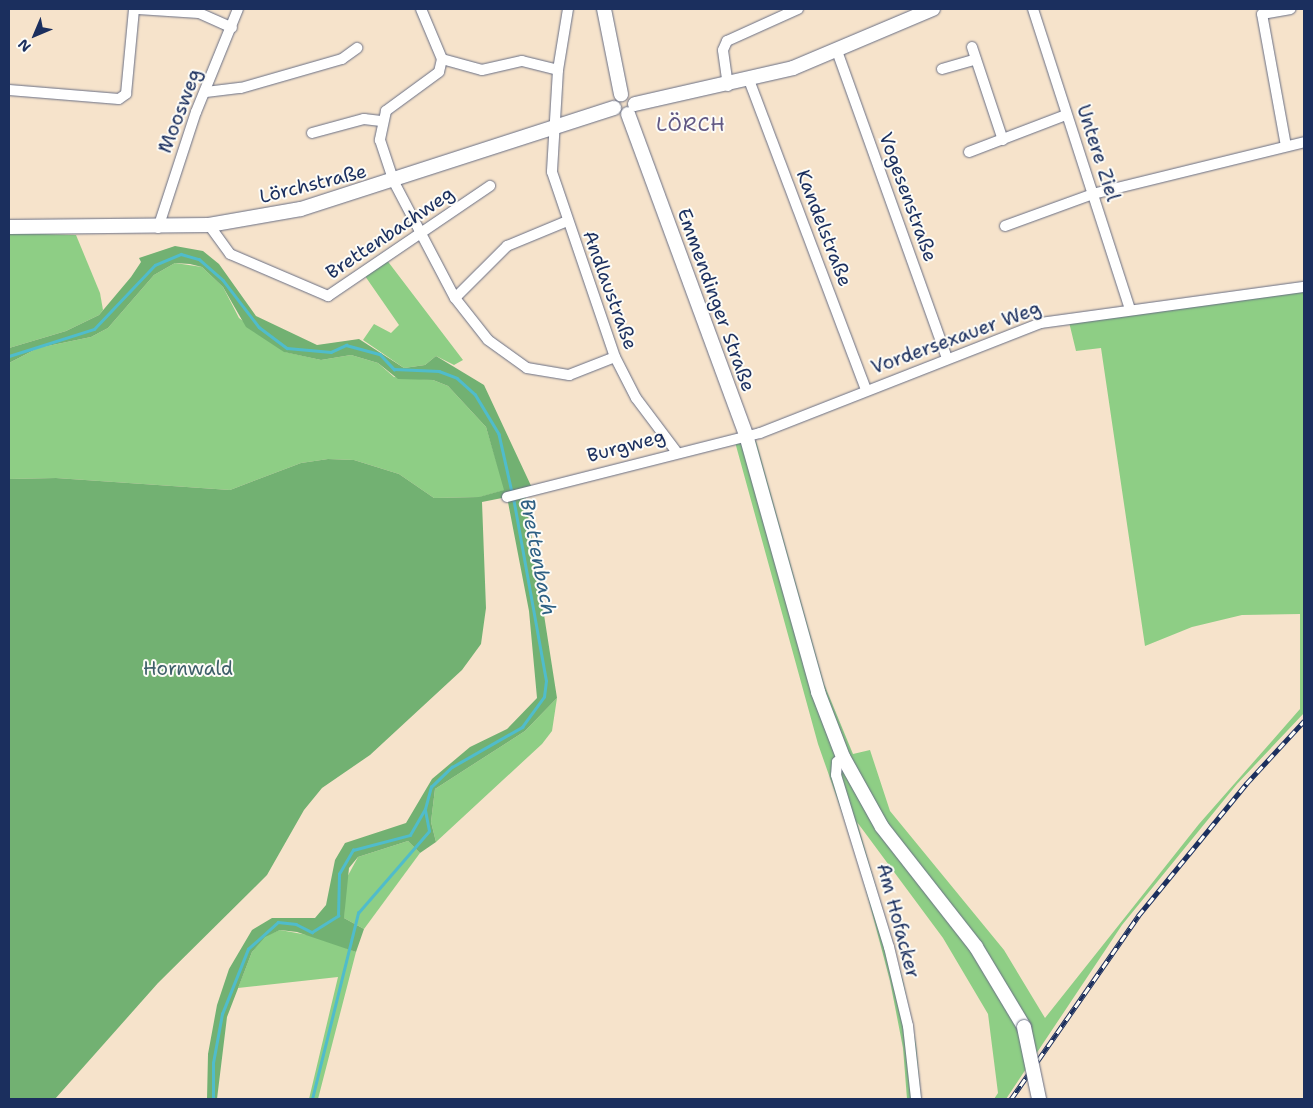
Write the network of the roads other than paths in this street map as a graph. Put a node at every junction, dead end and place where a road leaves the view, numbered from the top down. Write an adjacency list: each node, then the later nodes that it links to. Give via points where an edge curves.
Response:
1 (136, 9): 10 (street, via 199,13); 20 (street, via 126,94 119,99)
2 (238, 9): 10 (street, Moosweg)
3 (421, 9): 14 (street)
4 (568, 9): 17 (street, Andlaustraße)
5 (604, 9): 22 (main road)
6 (798, 9): 19 (street, via 727,41 723,50)
7 (933, 9): 13 (main road)
8 (1033, 9): 25 (street, Untere Ziel)
9 (1291, 9): 31 (street, via 1262,14)
10 (232, 28): 21 (street, Moosweg)
11 (357, 48): 21 (street, via 342,59 241,88)
12 (972, 48): 15 (street)
13 (836, 50): 18 (main road); 45 (street, Vogesenstraße)
14 (442, 59): 17 (street, via 482,70 522,61); 26 (street, via 439,72 395,103)
15 (976, 59): 16 (street); 29 (street)
16 (942, 69)
17 (558, 70): 27 (street, Andlaustraße)
18 (749, 80): 19 (main road); 47 (street, Kandelstraße)
19 (728, 86): 24 (main road)
20 (9, 90)
21 (206, 92): 40 (street, Moosweg)
22 (621, 94): 23 (main road); 24 (main road, via 631,97)
23 (614, 108): 24 (main road); 27 (main road, Lörchstraße)
24 (632, 109): 48 (main road, Emmendinger Straße)
25 (1066, 115): 29 (street); 35 (street, Untere Ziel)
26 (381, 121): 28 (street, via 364,119); 33 (street, via 380,140)
27 (553, 126): 33 (main road, Lörchstraße); 36 (street, Andlaustraße, via 552,172)
28 (312, 133)
29 (1003, 140): 32 (street)
30 (1304, 142): 31 (street)
31 (1286, 146): 35 (street)
32 (969, 152)
33 (394, 182): 37 (main road, Lörchstraße, via 301,209); 41 (street)
34 (490, 186): 41 (street, Brettenbachweg)
35 (1093, 194): 38 (street); 44 (street, Untere Ziel)
36 (567, 222): 43 (street, via 507,246); 46 (street, Andlaustraße)
37 (209, 225): 40 (main road, Lörchstraße); 41 (street, Brettenbachweg, via 230,254 328,296)
38 (1005, 226)
39 (9, 227): 40 (main road, Lörchstraße)
40 (158, 228)
41 (420, 233): 43 (street)
42 (1304, 287): 44 (street, Vordersexauer Weg)
43 (454, 298): 46 (street, via 488,340 527,368 569,375)
44 (1130, 309): 45 (street, Vordersexauer Weg, via 1040,323)
45 (946, 356): 47 (street, Vordersexauer Weg)
46 (615, 357): 49 (street, Andlaustraße, via 636,398)
47 (866, 390): 48 (street, Vordersexauer Weg)
48 (746, 435): 49 (street, Burgweg); 51 (main road, Emmendinger Straße, via 818,692)
49 (676, 451): 50 (street, Burgweg)
50 (512, 496)
51 (843, 757): 52 (street, Am Hofacker, via 837,762 836,775 891,956 908,1026); 53 (main road, Emmendinger Straße, bridge, via 882,827 976,947 1024,1027)
52 (916, 1099)
53 (1039, 1099)

